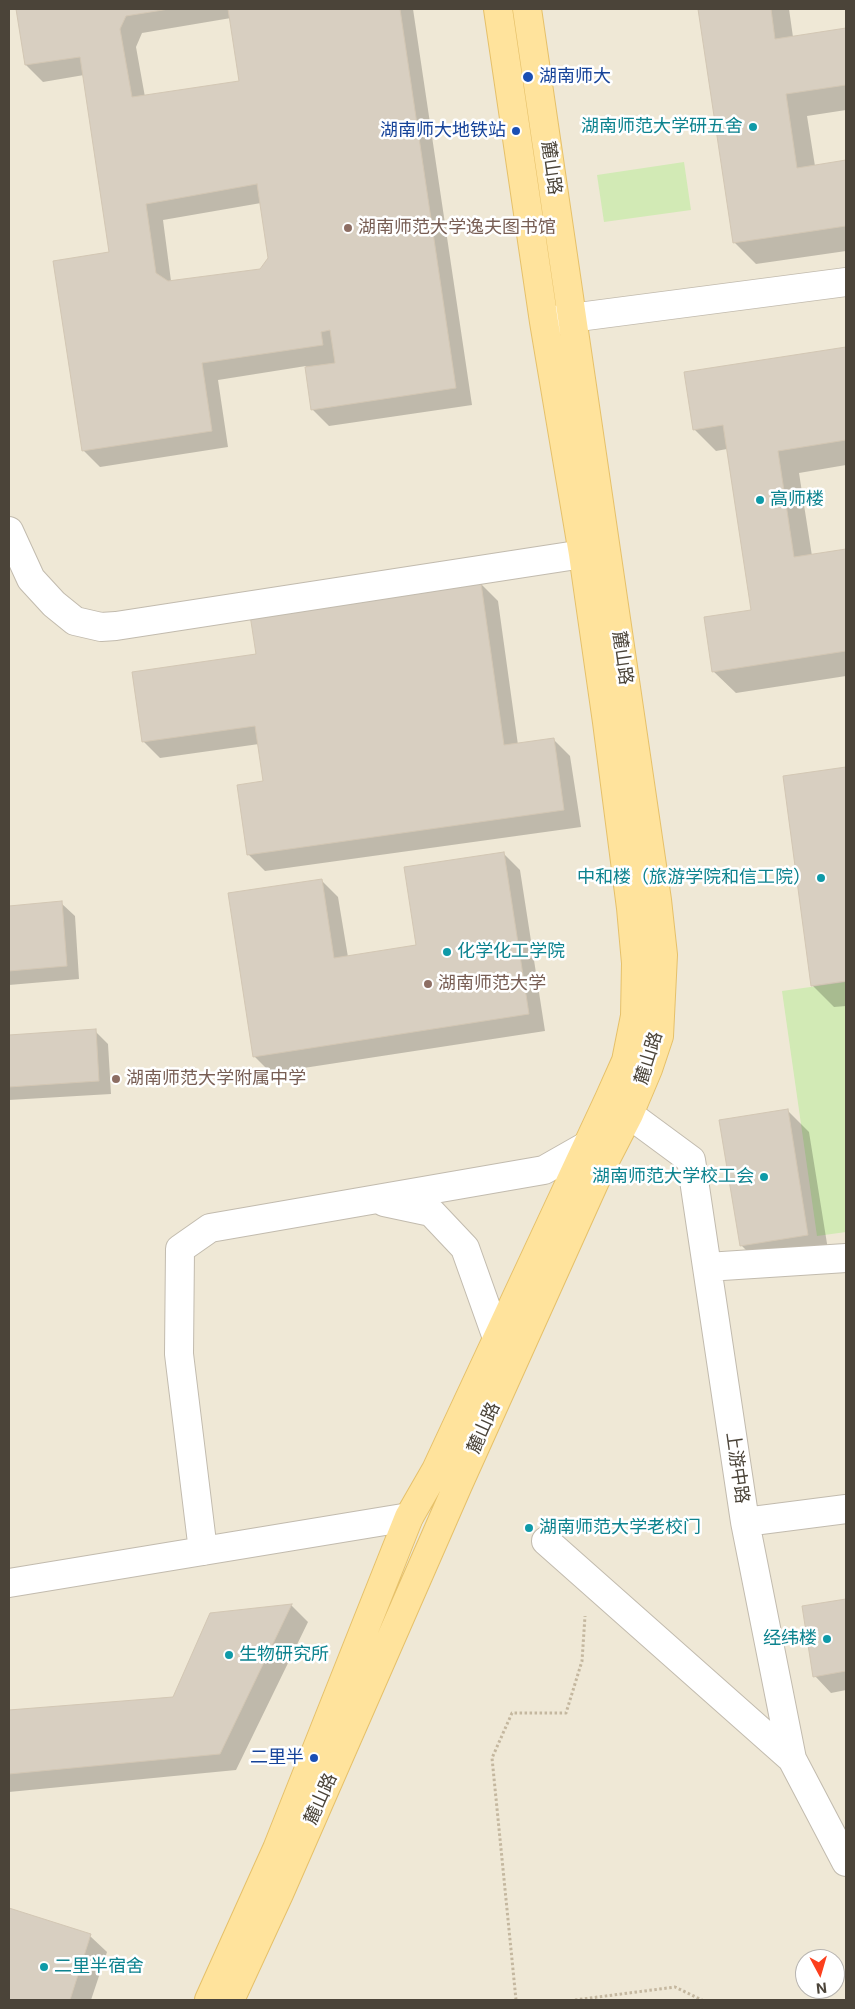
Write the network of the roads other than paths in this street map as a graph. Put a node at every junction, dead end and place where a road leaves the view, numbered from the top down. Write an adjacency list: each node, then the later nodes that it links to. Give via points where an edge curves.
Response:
1 (498, 9): 5 (main road, 麓山路)
2 (527, 9): 4 (main road, 麓山路)
3 (846, 282): 4 (lane)
4 (572, 318): 5 (lane); 8 (main road, 麓山路, via 645,811 663,955 659,1036 648,1068)
5 (544, 322): 7 (main road, 麓山路)
6 (9, 531): 7 (lane, via 31,579 54,604 75,621 101,627)
7 (583, 554): 8 (main road, 麓山路, via 629,888 636,963 635,1016)
8 (619, 1106): 9 (main road, 麓山路); 12 (lane, 上游中路, via 690,1160); 23 (main road, 麓山路, via 595,1181)
9 (588, 1145): 10 (lane, via 544,1170); 13 (main road, 麓山路)
10 (370, 1200): 13 (lane, via 431,1212 465,1248); 18 (lane, via 210,1228 180,1249 179,1354)
11 (846, 1258): 12 (lane)
12 (707, 1267): 16 (lane, 上游中路)
13 (497, 1338): 15 (main road, 麓山路, via 436,1470)
14 (846, 1509): 16 (lane)
15 (410, 1517): 18 (lane); 22 (main road, 麓山路, via 277,1849)
16 (745, 1522): 20 (lane, 上游中路)
17 (546, 1541): 20 (lane)
18 (203, 1551): 19 (lane)
19 (9, 1584)
20 (792, 1759): 21 (lane, 上游中路)
21 (846, 1862)
22 (209, 2000)
23 (230, 2000)

